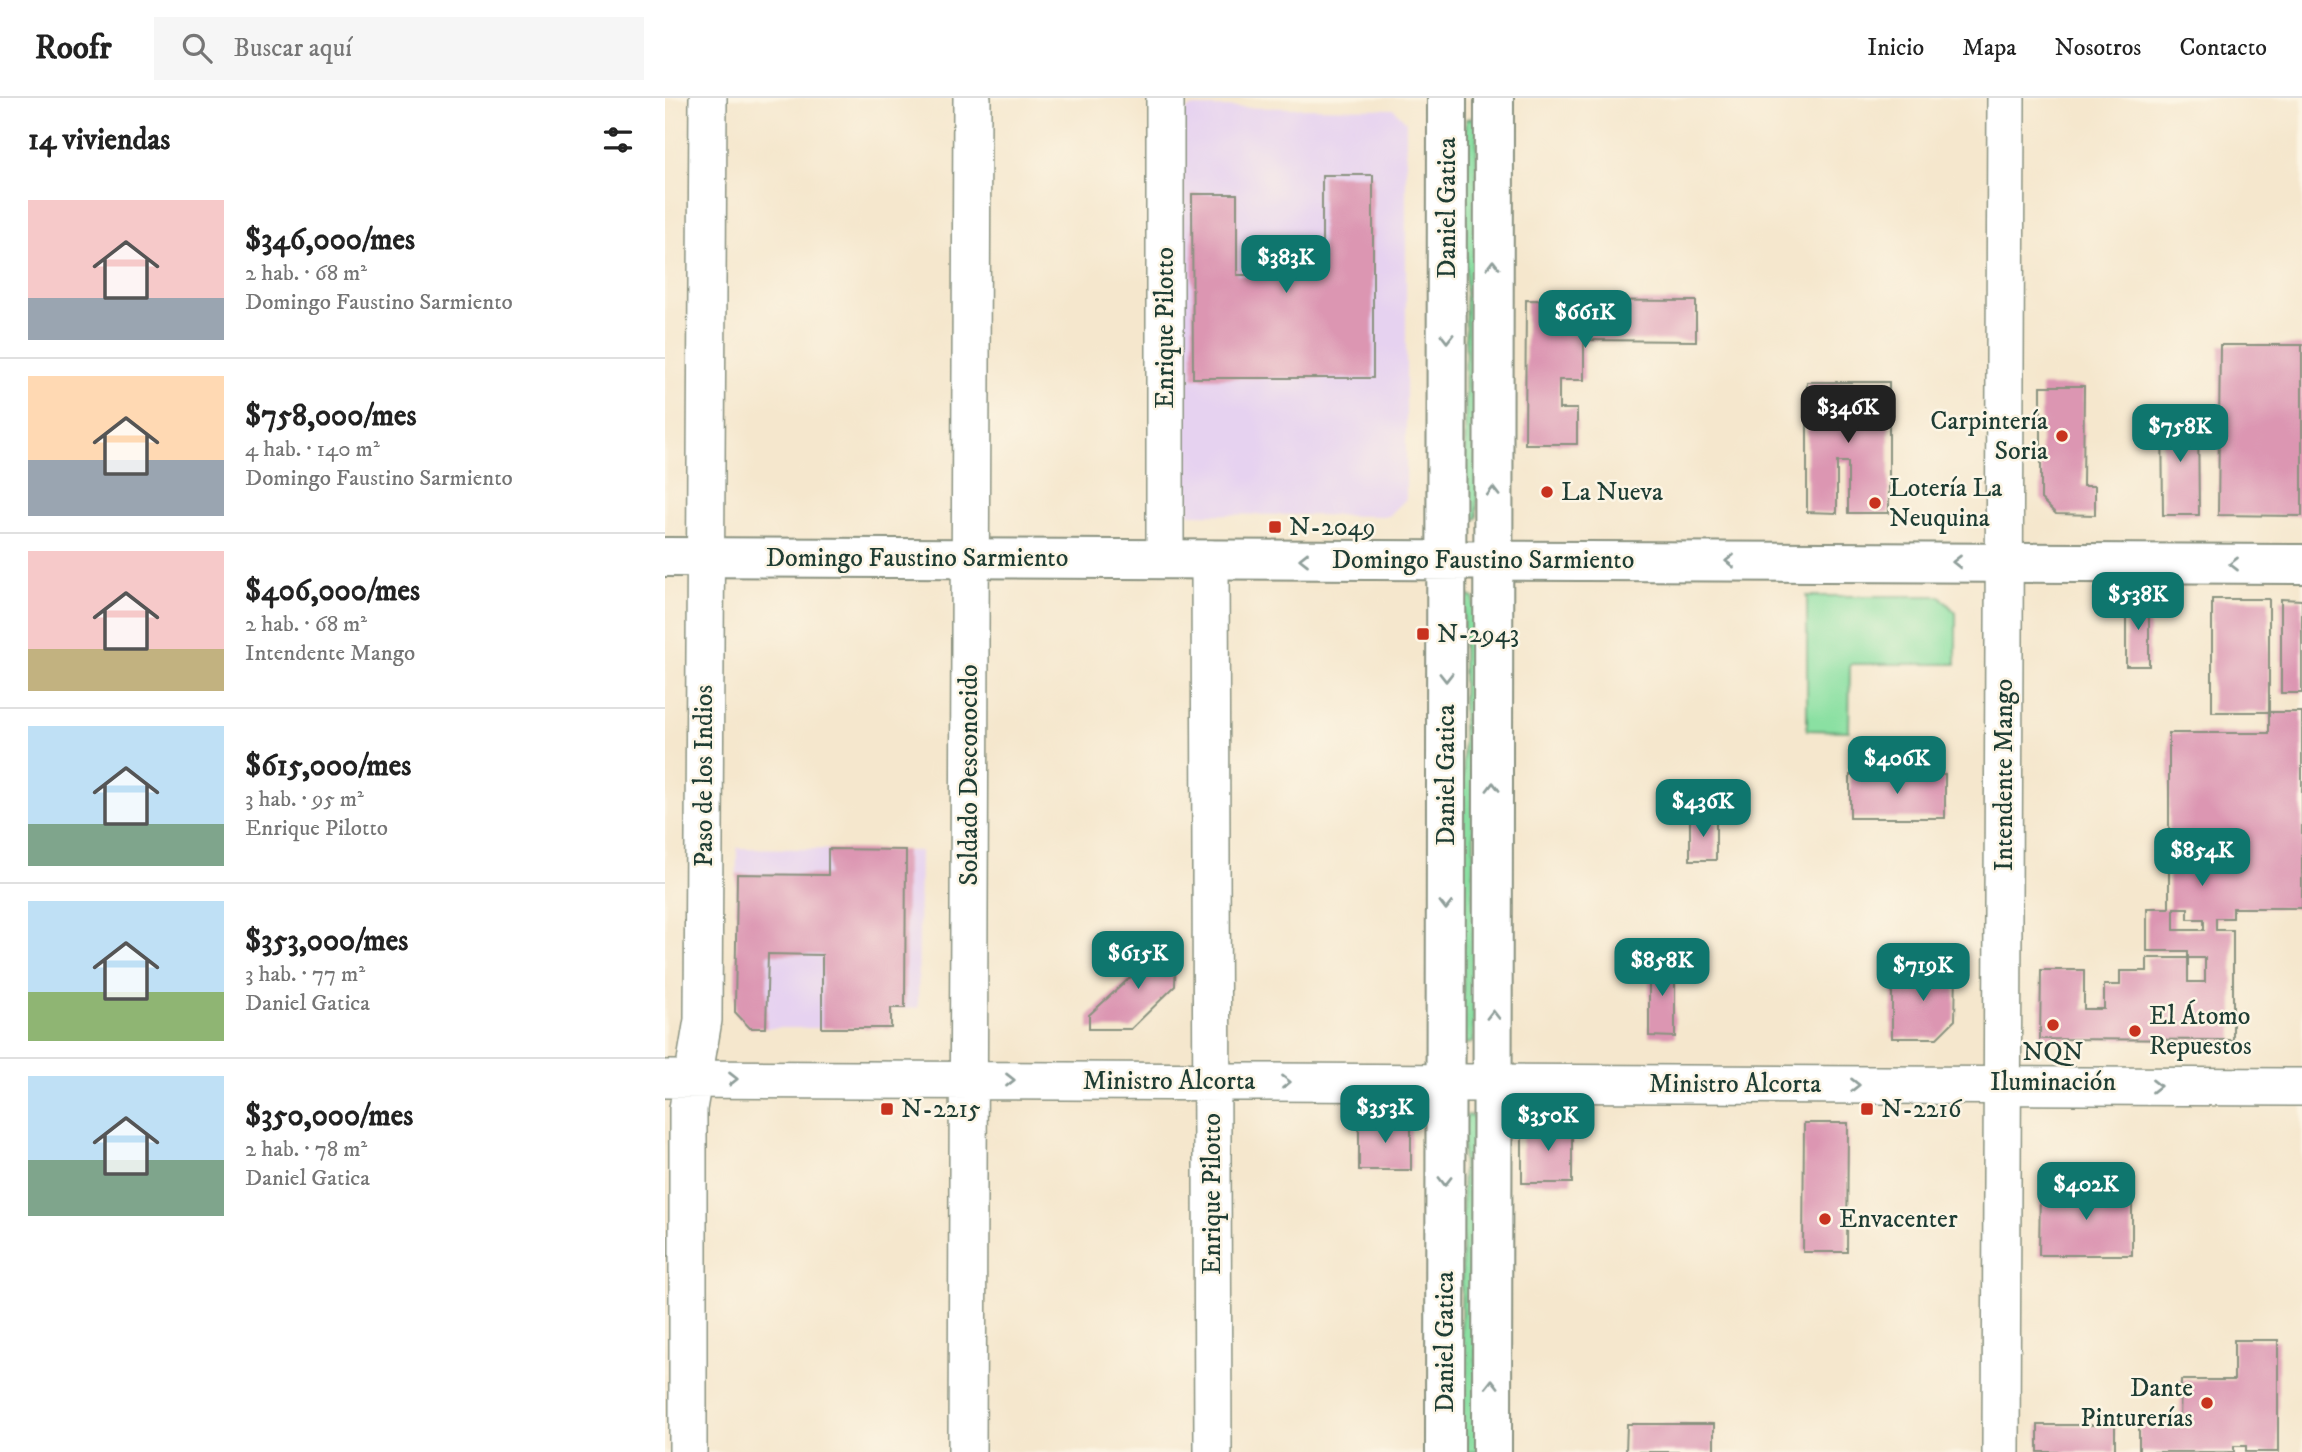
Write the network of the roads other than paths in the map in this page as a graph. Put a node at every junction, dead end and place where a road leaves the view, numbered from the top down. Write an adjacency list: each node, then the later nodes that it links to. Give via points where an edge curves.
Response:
1 (708, 98): 8 (street, Paso de los Indios)
2 (972, 98): 9 (street, Soldado Desconocido)
3 (1165, 98): 10 (street, Enrique Pilotto)
4 (1447, 98): 12 (main road, Daniel Gatica, one-way to 12)
5 (1494, 98): 13 (main road, Daniel Gatica, one-way to 5)
6 (2006, 98): 14 (street, Intendente Mango)
7 (665, 556): 8 (main road, Domingo Faustino Sarmiento)
8 (705, 556): 9 (main road, Domingo Faustino Sarmiento); 16 (street, Paso de los Indios, via 703,1020)
9 (970, 558): 10 (main road, Domingo Faustino Sarmiento); 17 (street, Soldado Desconocido)
10 (1165, 559): 11 (main road, Domingo Faustino Sarmiento)
11 (1210, 559): 12 (main road, Domingo Faustino Sarmiento, one-way to 11); 18 (street, Enrique Pilotto)
12 (1446, 560): 13 (main road, Domingo Faustino Sarmiento); 19 (main road, Daniel Gatica, one-way to 19)
13 (1493, 560): 14 (main road, Domingo Faustino Sarmiento, one-way to 13); 20 (main road, Daniel Gatica, one-way to 13)
14 (2004, 563): 15 (main road, Domingo Faustino Sarmiento, one-way to 14); 21 (street, Intendente Mango)
15 (2302, 564)
16 (679, 1079): 17 (street, Ministro Alcorta, one-way to 17); 23 (street, Paso de los Indios, via 687,1124)
17 (968, 1080): 18 (street, Ministro Alcorta, one-way to 18); 24 (street, Soldado Desconocido)
18 (1212, 1082): 19 (street, Ministro Alcorta, one-way to 19); 25 (street, Enrique Pilotto)
19 (1445, 1083): 20 (street, Ministro Alcorta); 26 (main road, Daniel Gatica, one-way to 26)
20 (1493, 1083): 21 (street, Ministro Alcorta, one-way to 21); 27 (main road, Daniel Gatica, one-way to 20)
21 (2002, 1086): 22 (street, Ministro Alcorta, one-way to 22); 28 (street, Intendente Mango)
22 (2302, 1087)
23 (688, 1452)
24 (967, 1452)
25 (1213, 1452)
26 (1445, 1452)
27 (1492, 1452)
28 (2001, 1452)

